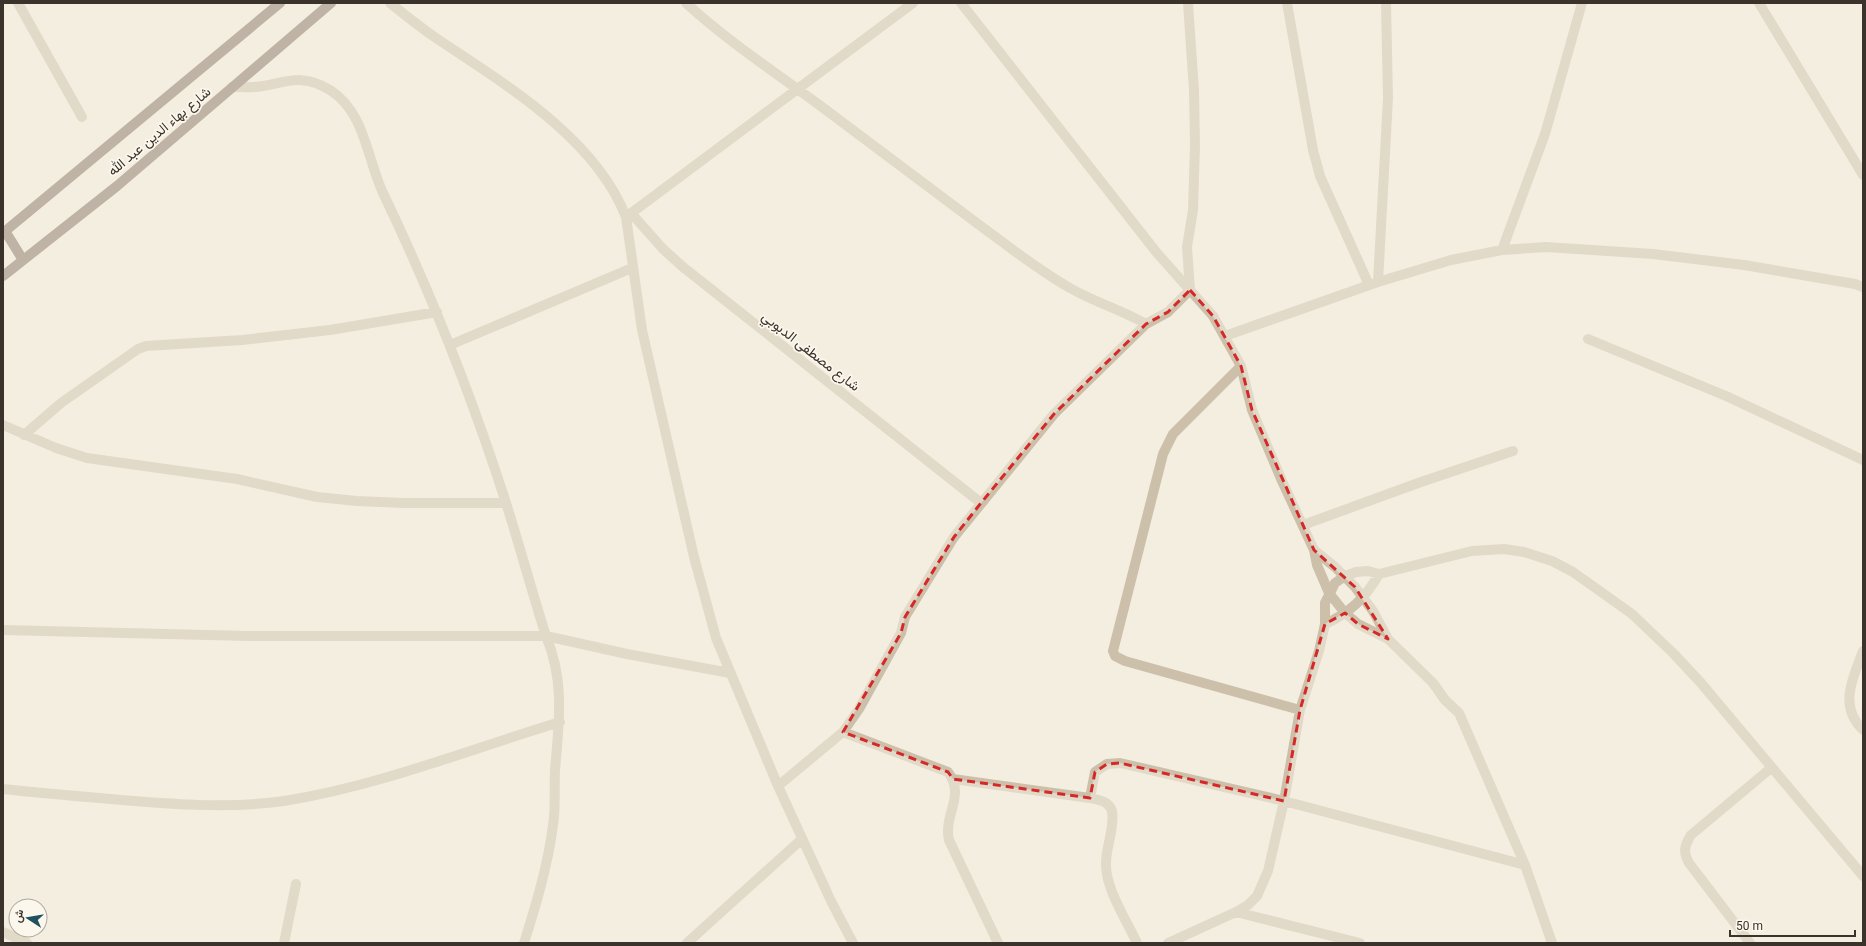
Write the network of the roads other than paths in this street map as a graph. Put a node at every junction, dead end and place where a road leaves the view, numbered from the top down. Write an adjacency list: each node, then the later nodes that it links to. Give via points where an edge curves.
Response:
1 (18, 3): 15 (street)
2 (280, 3): 18 (main road, شارع بهاء الدين عبد الله)
3 (330, 3): 13 (main road, شارع بهاء الدين عبد الله)
4 (390, 3): 17 (street, via 544,115 594,163)
5 (686, 3): 14 (street, via 727,38)
6 (913, 3): 14 (street)
7 (962, 3): 25 (street, via 1157,253)
8 (1188, 3): 25 (street, via 1195,145 1194,210 1187,247)
9 (1287, 3): 23 (street, via 1313,150 1320,176)
10 (1386, 3): 23 (street, via 1388,98)
11 (1582, 3): 19 (street, via 1545,134)
12 (1759, 3): 16 (street)
13 (232, 87): 20 (main road, شارع بهاء الدين عبد الله, via 117,186); 26 (street, via 262,86 286,80 309,81 332,91 343,102 363,134 383,193)
14 (799, 89): 17 (street); 27 (street, via 892,161 1036,266 1082,295 1132,315)
15 (82, 117)
16 (1863, 175)
17 (628, 215): 21 (street); 37 (street, شارع مصطفى الدبوبي, via 683,268)
18 (4, 232): 20 (main road)
19 (1502, 250): 23 (street, via 1451,260); 24 (street, via 1546,247 1653,254)
20 (23, 260): 22 (main road, شارع بهاء الدين عبد الله)
21 (632, 268): 30 (street); 50 (street, via 642,330 694,557 716,638)
22 (3, 276)
23 (1373, 284): 28 (street)
24 (1860, 284)
25 (1190, 290): 27 (street, via 1168,312); 28 (street)
26 (436, 312): 30 (street); 33 (street, via 330,330 242,340 146,346 61,403)
27 (1146, 324): 37 (street, via 1054,414)
28 (1225, 336): 31 (street)
29 (1588, 339): 35 (street, via 1726,396)
30 (450, 345): 36 (street)
31 (1241, 366): 38 (street, via 1252,410); 51 (street, via 1173,434 1168,443 1113,651 1115,656 1125,661)
32 (3, 424): 33 (street)
33 (24, 435): 36 (street, via 88,458 237,479 317,497 372,502)
34 (1513, 451): 38 (street)
35 (1863, 460)
36 (506, 503): 47 (street)
37 (981, 503): 54 (street, via 954,537 905,618 901,633 859,709)
38 (1303, 525): 39 (street)
39 (1314, 550): 41 (street); 42 (street)
40 (1379, 574): 41 (street, via 1368,571); 43 (street); 55 (street, via 1472,551 1504,549 1552,561 1573,572 1632,614 1701,683)
41 (1345, 576): 42 (street); 43 (street)
42 (1329, 593): 44 (street); 45 (street, via 1325,603)
43 (1364, 598): 44 (street); 48 (street)
44 (1345, 613): 45 (street); 48 (street, via 1373,633)
45 (1325, 624): 51 (street)
46 (3, 630): 47 (street, via 256,636)
47 (546, 636): 50 (street); 52 (street, via 555,657)
48 (1388, 639): 62 (street, via 1433,683 1459,713)
49 (1863, 651): 53 (street, via 1849,687 1848,699 1855,721)
50 (730, 673): 57 (street)
51 (1300, 710): 60 (street)
52 (560, 722): 58 (street, via 406,772 284,801 177,805); 69 (street, via 552,830 544,875)
53 (1863, 730)
54 (843, 732): 56 (street, via 948,772); 57 (street)
55 (1771, 768): 63 (street); 77 (street, via 1691,835 1685,846 1685,854 1690,863)
56 (953, 779): 59 (street); 72 (street, via 956,793 948,825 949,840)
57 (778, 786): 61 (street)
58 (3, 789)
59 (1090, 798): 60 (street, via 1095,772 1107,764 1120,763); 73 (street, via 1103,800 1112,811 1106,866 1114,895)
60 (1284, 801): 62 (street); 65 (street, via 1263,884 1257,896)
61 (802, 839): 70 (street); 71 (street)
62 (1525, 864): 76 (street)
63 (1863, 876)
64 (296, 884): 68 (street)
65 (1236, 912): 74 (street); 75 (street)
66 (3, 932): 67 (street)
67 (27, 943)
68 (284, 943)
69 (524, 943)
70 (687, 943)
71 (853, 943)
72 (998, 943)
73 (1137, 943)
74 (1168, 943)
75 (1360, 943)
76 (1552, 943)
77 (1750, 943)

